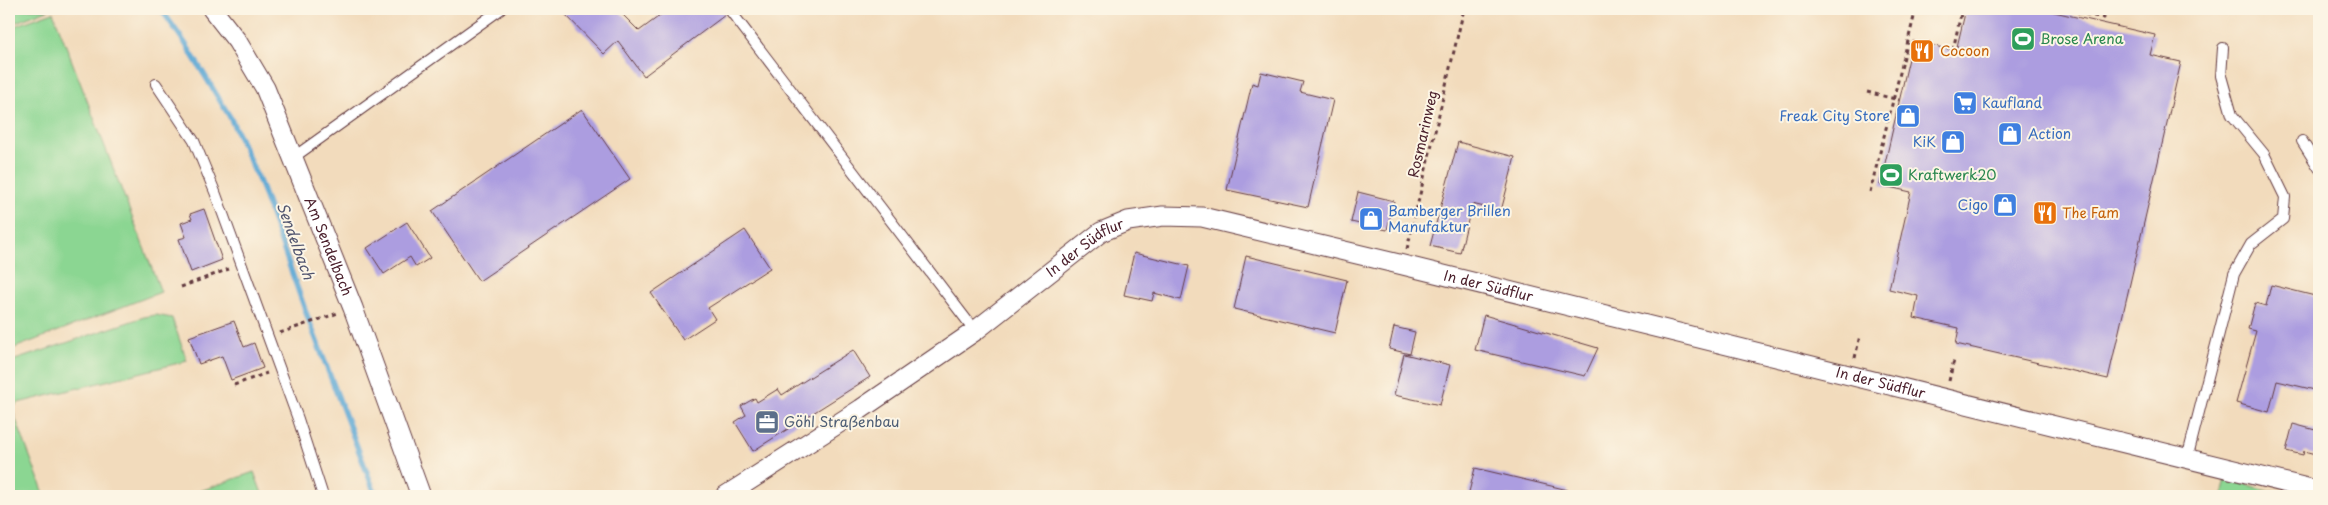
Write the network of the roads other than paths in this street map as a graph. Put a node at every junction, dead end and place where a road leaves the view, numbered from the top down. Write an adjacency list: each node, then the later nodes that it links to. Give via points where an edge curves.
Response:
1 (212, 9): 7 (street, Am Sendelbach, via 265,88)
2 (501, 9): 7 (lane)
3 (729, 9): 9 (lane)
4 (2223, 48): 10 (lane, via 2221,76 2232,115 2264,154 2285,197 2282,219 2251,244 2234,274)
5 (156, 84): 12 (lane, via 194,141 242,265)
6 (2302, 141): 8 (lane)
7 (294, 157): 13 (street, Am Sendelbach)
8 (2319, 168)
9 (975, 331): 10 (street, In der Südflur, via 1101,232 1128,221 1163,216 1202,217); 14 (street, In der Südflur, via 861,410)
10 (2187, 459): 11 (street, In der Südflur)
11 (2319, 491)
12 (323, 496)
13 (421, 496)
14 (726, 496)

